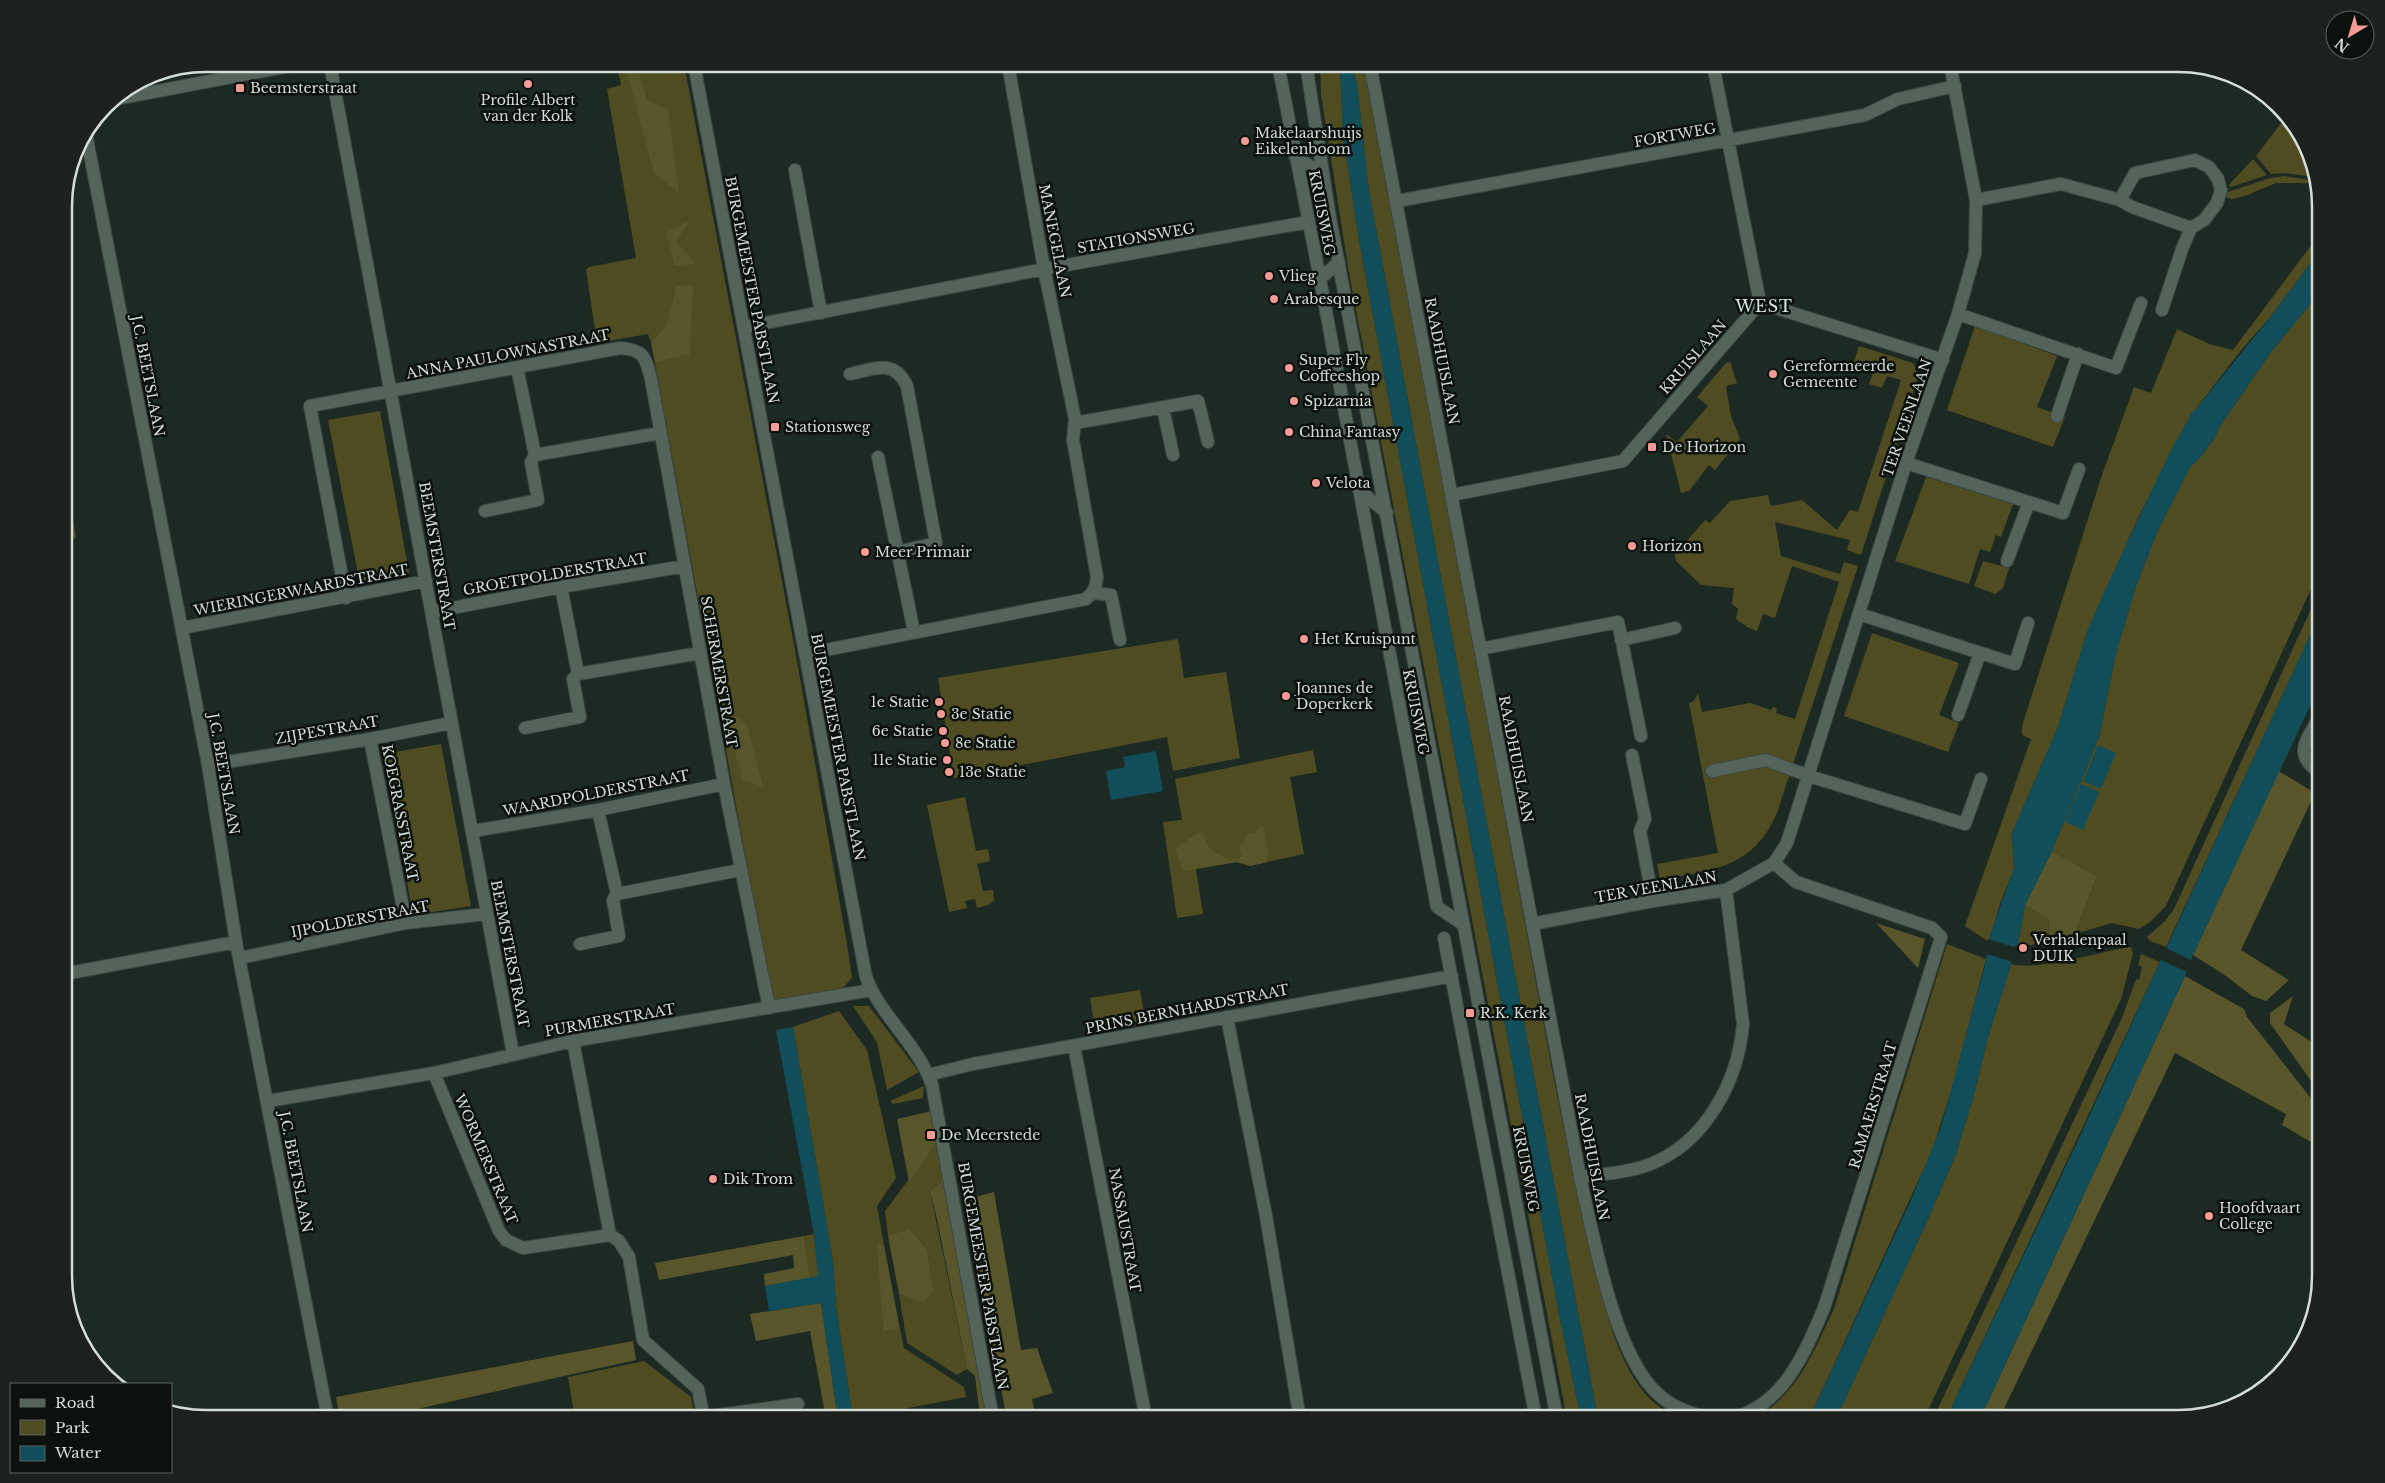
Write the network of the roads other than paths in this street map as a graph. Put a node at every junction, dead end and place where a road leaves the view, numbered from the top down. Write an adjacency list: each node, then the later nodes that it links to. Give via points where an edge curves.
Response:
1 (258, 72): 11 (street)
2 (331, 72): 36 (street, BEEMSTERSTRAAT)
3 (696, 72): 30 (street, BURGEMEESTER PABSTLAAN)
4 (1009, 72): 23 (street, MANEGELAAN)
5 (1279, 72): 14 (street, KRUISWEG)
6 (1307, 72): 16 (street, KRUISWEG)
7 (1372, 72): 19 (street, RAADHUISLAAN)
8 (1715, 72): 12 (street)
9 (1952, 72): 10 (street, TER VEENLAAN)
10 (1955, 86): 12 (street, FORTWEG, via 1898,99 1865,115); 17 (street, TER VEENLAAN)
11 (130, 96)
12 (1728, 141): 19 (street, FORTWEG); 25 (street)
13 (88, 143): 62 (street, J.C. BEETSLAAN)
14 (1295, 156): 16 (street); 20 (street, KRUISWEG)
15 (796, 170): 28 (street)
16 (1322, 174): 22 (street, KRUISWEG)
17 (1976, 200): 18 (street, via 2061,184); 29 (street, TER VEENLAAN, via 1975,253)
18 (2120, 200): 21 (street); 21 (street, via 2135,173 2195,160 2209,167 2218,179 2220,190 2217,203 2204,220)
19 (1396, 201): 48 (street, RAADHUISLAAN)
20 (1308, 222): 23 (street, STATIONSWEG); 24 (street, KRUISWEG)
21 (2191, 228): 27 (street)
22 (1339, 262): 24 (street, KRUISWEG); 51 (street, KRUISWEG)
23 (1044, 269): 28 (street, STATIONSWEG); 39 (street, MANEGELAAN)
24 (1320, 279): 47 (street, KRUISWEG)
25 (1760, 303): 33 (street); 48 (street, KRUISLAAN, via 1623,461)
26 (2141, 303): 32 (street, via 2116,368)
27 (2162, 310)
28 (821, 313): 30 (street, STATIONSWEG)
29 (1958, 314): 32 (street); 33 (street, TER VEENLAAN)
30 (744, 327): 70 (street, BURGEMEESTER PABSTLAAN)
31 (630, 349): 34 (street, ANNA PAULOWNASTRAAT, via 620,348); 40 (street, SCHERMERSTRAAT, via 640,352 646,360)
32 (2078, 354): 38 (street)
33 (1943, 360): 45 (street, TER VEENLAAN)
34 (517, 367): 36 (street, ANNA PAULOWNASTRAAT); 42 (street)
35 (850, 374): 52 (street, via 885,367 902,376 907,386 936,542)
36 (391, 392): 55 (street, BEEMSTERSTRAAT); 58 (street, ANNA PAULOWNASTRAAT, via 310,406)
37 (1163, 408): 39 (street); 41 (street, via 1198,401); 43 (street)
38 (2057, 416)
39 (1076, 423): 57 (street, MANEGELAAN, via 1074,440 1097,577)
40 (660, 434): 42 (street); 54 (street, SCHERMERSTRAAT)
41 (1208, 442)
42 (535, 455): 50 (street, via 531,462 538,500)
43 (1173, 455)
44 (878, 457): 52 (street)
45 (1906, 463): 49 (street); 60 (street, TER VEENLAAN)
46 (2079, 469): 49 (street, via 2063,513)
47 (1360, 491): 51 (street); 95 (street, KRUISWEG, via 1437,907)
48 (1452, 495): 67 (street, RAADHUISLAAN)
49 (2028, 502): 53 (street)
50 (485, 511)
51 (1387, 513): 95 (street, KRUISWEG)
52 (897, 552): 64 (street)
53 (2007, 561)
54 (685, 566): 56 (street, GROETPOLDERSTRAAT); 68 (street, SCHERMERSTRAAT)
55 (426, 581): 58 (street, WIERINGERWAARDSTRAAT); 59 (street, BEEMSTERSTRAAT)
56 (561, 587): 59 (street, GROETPOLDERSTRAAT); 71 (street)
57 (1093, 593): 64 (street, via 1086,599); 65 (street, via 1111,595)
58 (346, 598): 62 (street, WIERINGERWAARDSTRAAT)
59 (432, 612): 73 (street, BEEMSTERSTRAAT)
60 (1859, 614): 69 (street); 82 (street, TER VEENLAAN)
61 (2028, 623): 69 (street, via 2015,664)
62 (182, 628): 79 (street, J.C. BEETSLAAN)
63 (1675, 628): 66 (street)
64 (914, 632): 70 (street)
65 (1120, 640)
66 (1622, 640): 67 (street, via 1618,622); 76 (street)
67 (1480, 649): 94 (street, RAADHUISLAAN)
68 (700, 653): 71 (street); 84 (street, SCHERMERSTRAAT)
69 (1980, 653): 72 (street)
70 (805, 654): 102 (street, BURGEMEESTER PABSTLAAN)
71 (578, 674): 74 (street, via 573,679 580,718)
72 (1958, 715)
73 (451, 723): 77 (street, ZIJPESTRAAT); 86 (street, BEEMSTERSTRAAT)
74 (525, 728)
75 (2312, 731): 80 (street, via 2303,756)
76 (1640, 736)
77 (370, 739): 79 (street, ZIJPESTRAAT); 93 (street, KOEGRASSTRAAT)
78 (1632, 755): 91 (street, via 1645,818 1640,831)
79 (208, 765): 97 (street, J.C. BEETSLAAN)
80 (2312, 768)
81 (1712, 771): 82 (street, via 1766,760)
82 (1809, 776): 83 (street, via 1965,824); 87 (street, TER VEENLAAN, via 1787,844)
83 (1980, 779)
84 (724, 784): 85 (street, WAARDPOLDERSTRAAT); 88 (street, SCHERMERSTRAAT)
85 (598, 810): 86 (street, WAARDPOLDERSTRAAT); 90 (street)
86 (473, 831): 92 (street, BEEMSTERSTRAAT)
87 (1774, 864): 89 (street, TER VEENLAAN); 123 (street, RAMAERSTRAAT, via 1796,882 1932,928 1941,937 1824,1308 1810,1342 1787,1381)
88 (740, 870): 90 (street); 103 (street, SCHERMERSTRAAT)
89 (1726, 890): 91 (street, TER VEENLAAN); 111 (street, via 1743,1024 1741,1043 1718,1106 1692,1136 1650,1164)
90 (617, 894): 98 (street, via 613,900 619,936)
91 (1653, 901): 94 (street, TER VEENLAAN)
92 (486, 914): 93 (street, IJPOLDERSTRAAT); 107 (street, BEEMSTERSTRAAT)
93 (406, 923): 99 (street, IJPOLDERSTRAAT)
94 (1532, 924): 111 (street, RAADHUISLAAN)
95 (1464, 925): 121 (street, KRUISWEG)
96 (1444, 938): 101 (street)
97 (236, 942): 99 (street, J.C. BEETSLAAN); 100 (street)
98 (580, 944)
99 (240, 958): 110 (street, J.C. BEETSLAAN)
100 (73, 972)
101 (1452, 976): 104 (street, PRINS BERNHARDSTRAAT); 120 (street)
102 (871, 990): 103 (street, PURMERSTRAAT); 109 (street, BURGEMEESTER PABSTLAAN, via 921,1060)
103 (769, 1008): 105 (street, PURMERSTRAAT)
104 (1227, 1017): 106 (street, PRINS BERNHARDSTRAAT); 119 (street, via 1266,1216)
105 (573, 1041): 107 (street, PURMERSTRAAT); 112 (street)
106 (1074, 1046): 109 (street, PRINS BERNHARDSTRAAT); 118 (street, NASSAUSTRAAT)
107 (513, 1054): 108 (street, PURMERSTRAAT)
108 (434, 1073): 110 (street, PURMERSTRAAT); 112 (street, WORMERSTRAAT, via 499,1231 506,1240 523,1248)
109 (928, 1075): 117 (street, BURGEMEESTER PABSTLAAN, via 952,1185)
110 (268, 1101): 114 (street, J.C. BEETSLAAN)
111 (1580, 1177): 122 (street, RAADHUISLAAN, via 1606,1288 1624,1340 1649,1386)
112 (610, 1235): 115 (street, via 619,1241 629,1256 643,1340 698,1389)
113 (798, 1404): 116 (street)
114 (326, 1410)
115 (702, 1410)
116 (758, 1410)
117 (991, 1410)
118 (1144, 1410)
119 (1298, 1410)
120 (1534, 1410)
121 (1555, 1410)
122 (1682, 1410)
123 (1756, 1410)

